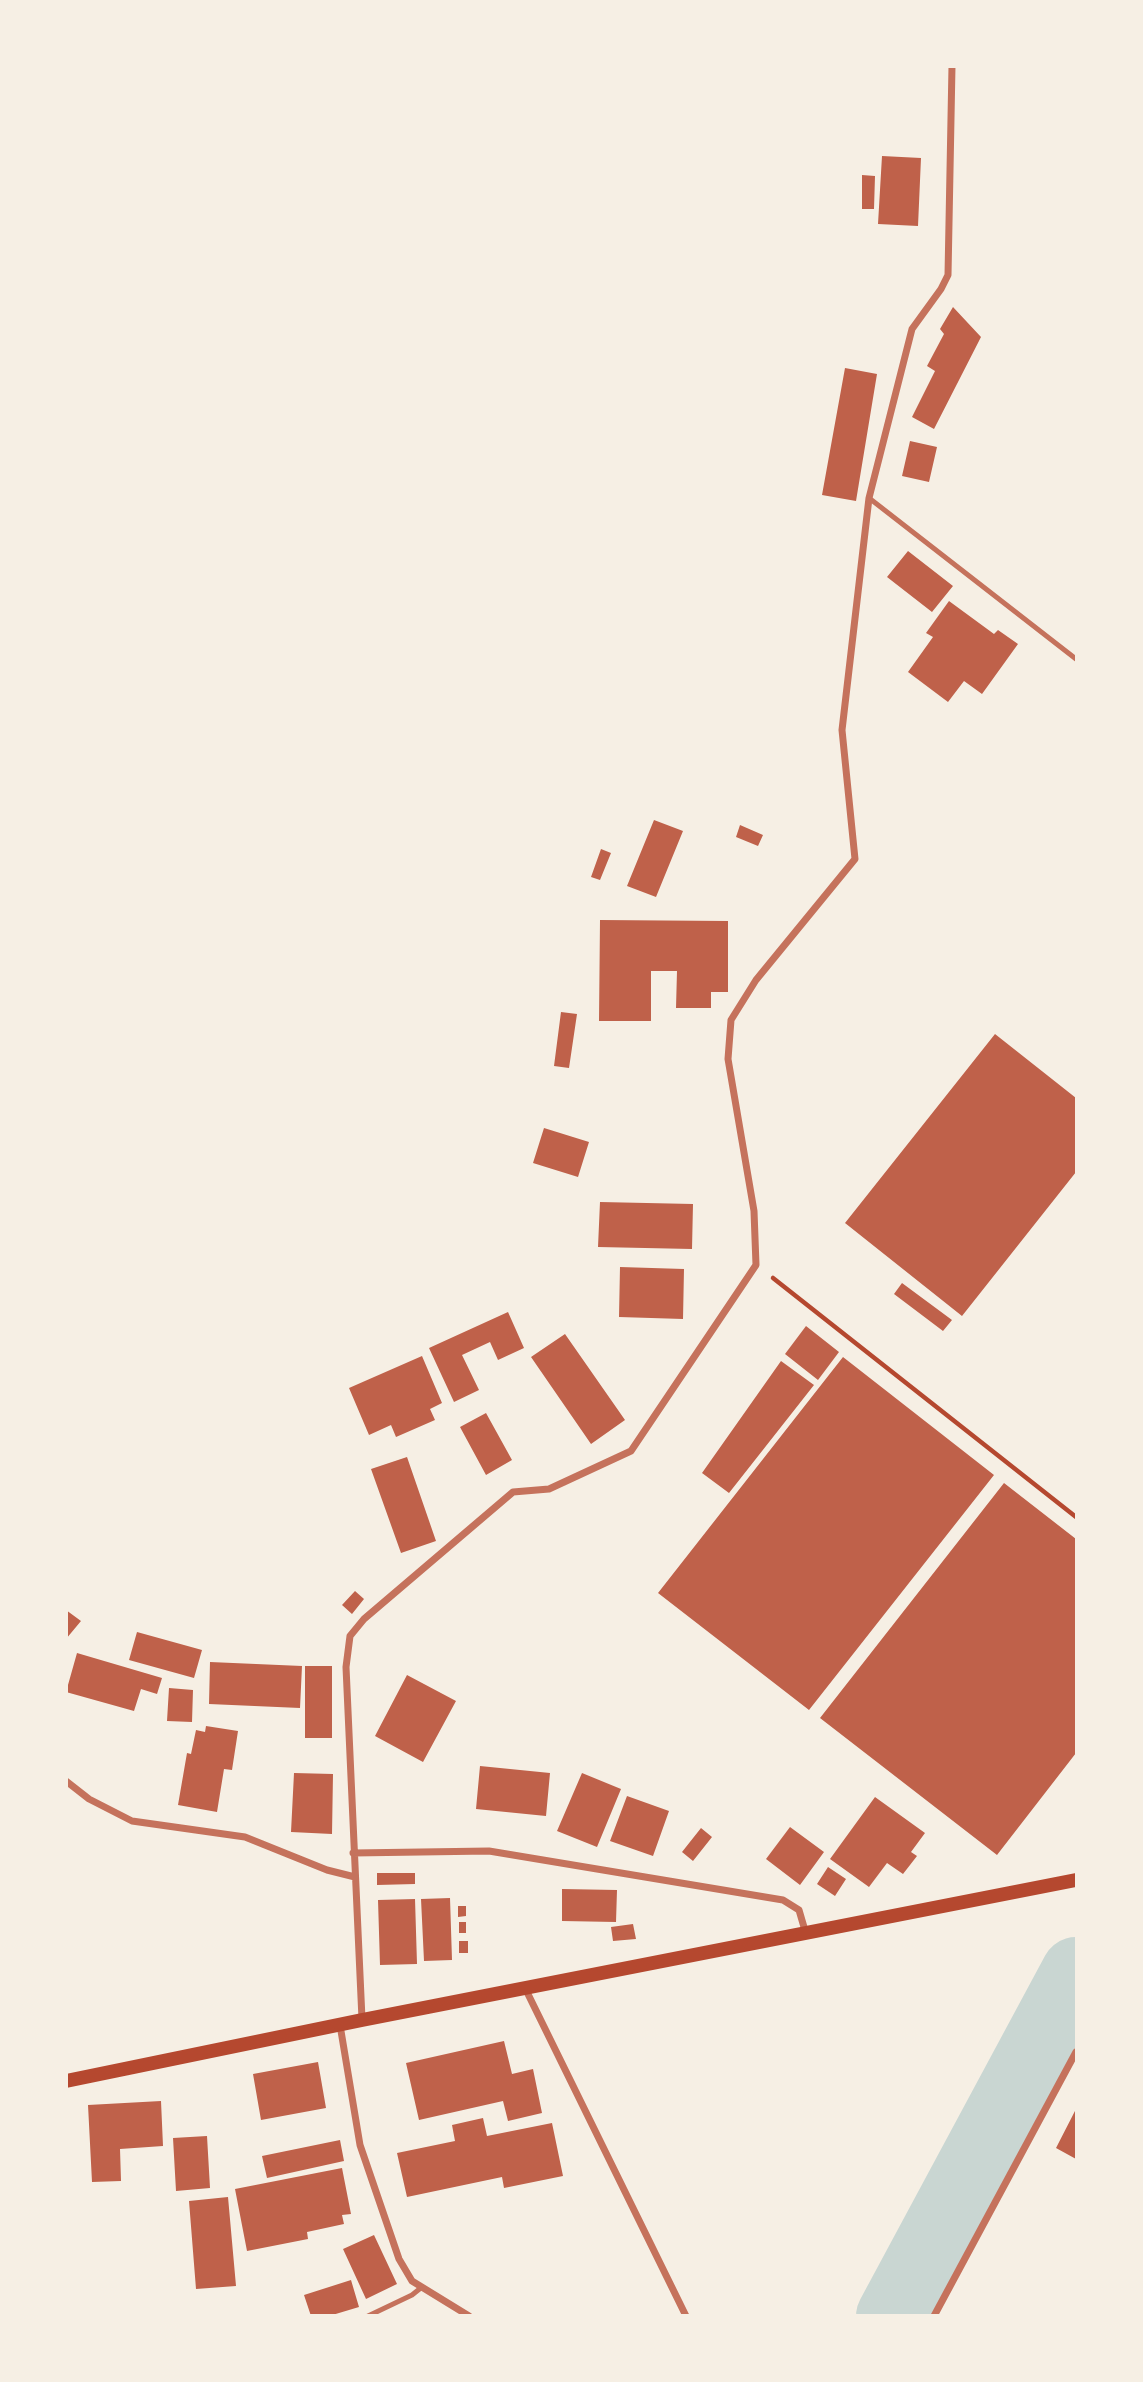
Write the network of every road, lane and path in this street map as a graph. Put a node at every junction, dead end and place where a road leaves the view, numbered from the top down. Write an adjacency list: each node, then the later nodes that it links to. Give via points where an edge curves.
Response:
1 (952, 66): 2 (street, via 948,275 912,329)
2 (869, 498): 3 (lane); 4 (street, via 842,730 855,859 756,979 731,1020 728,1059 754,1211)
3 (1076, 659)
4 (756, 1265): 5 (path); 7 (street, via 631,1451 549,1489 513,1492 350,1636 346,1667)
5 (1076, 1517)
6 (66, 1781): 8 (street, via 132,1822 245,1837)
7 (353, 1853): 8 (street); 10 (street, via 489,1851 783,1900 799,1910)
8 (355, 1877): 12 (street)
9 (1076, 1880): 10 (main road)
10 (806, 1934): 11 (main road)
11 (526, 1990): 12 (main road); 19 (street)
12 (362, 2020): 13 (main road)
13 (340, 2025): 15 (main road); 16 (street, via 360,2145 399,2259 412,2281)
14 (1076, 2052): 20 (street)
15 (66, 2081)
16 (422, 2287): 17 (lane); 18 (street)
17 (368, 2315)
18 (469, 2315)
19 (686, 2315)
20 (934, 2315)

